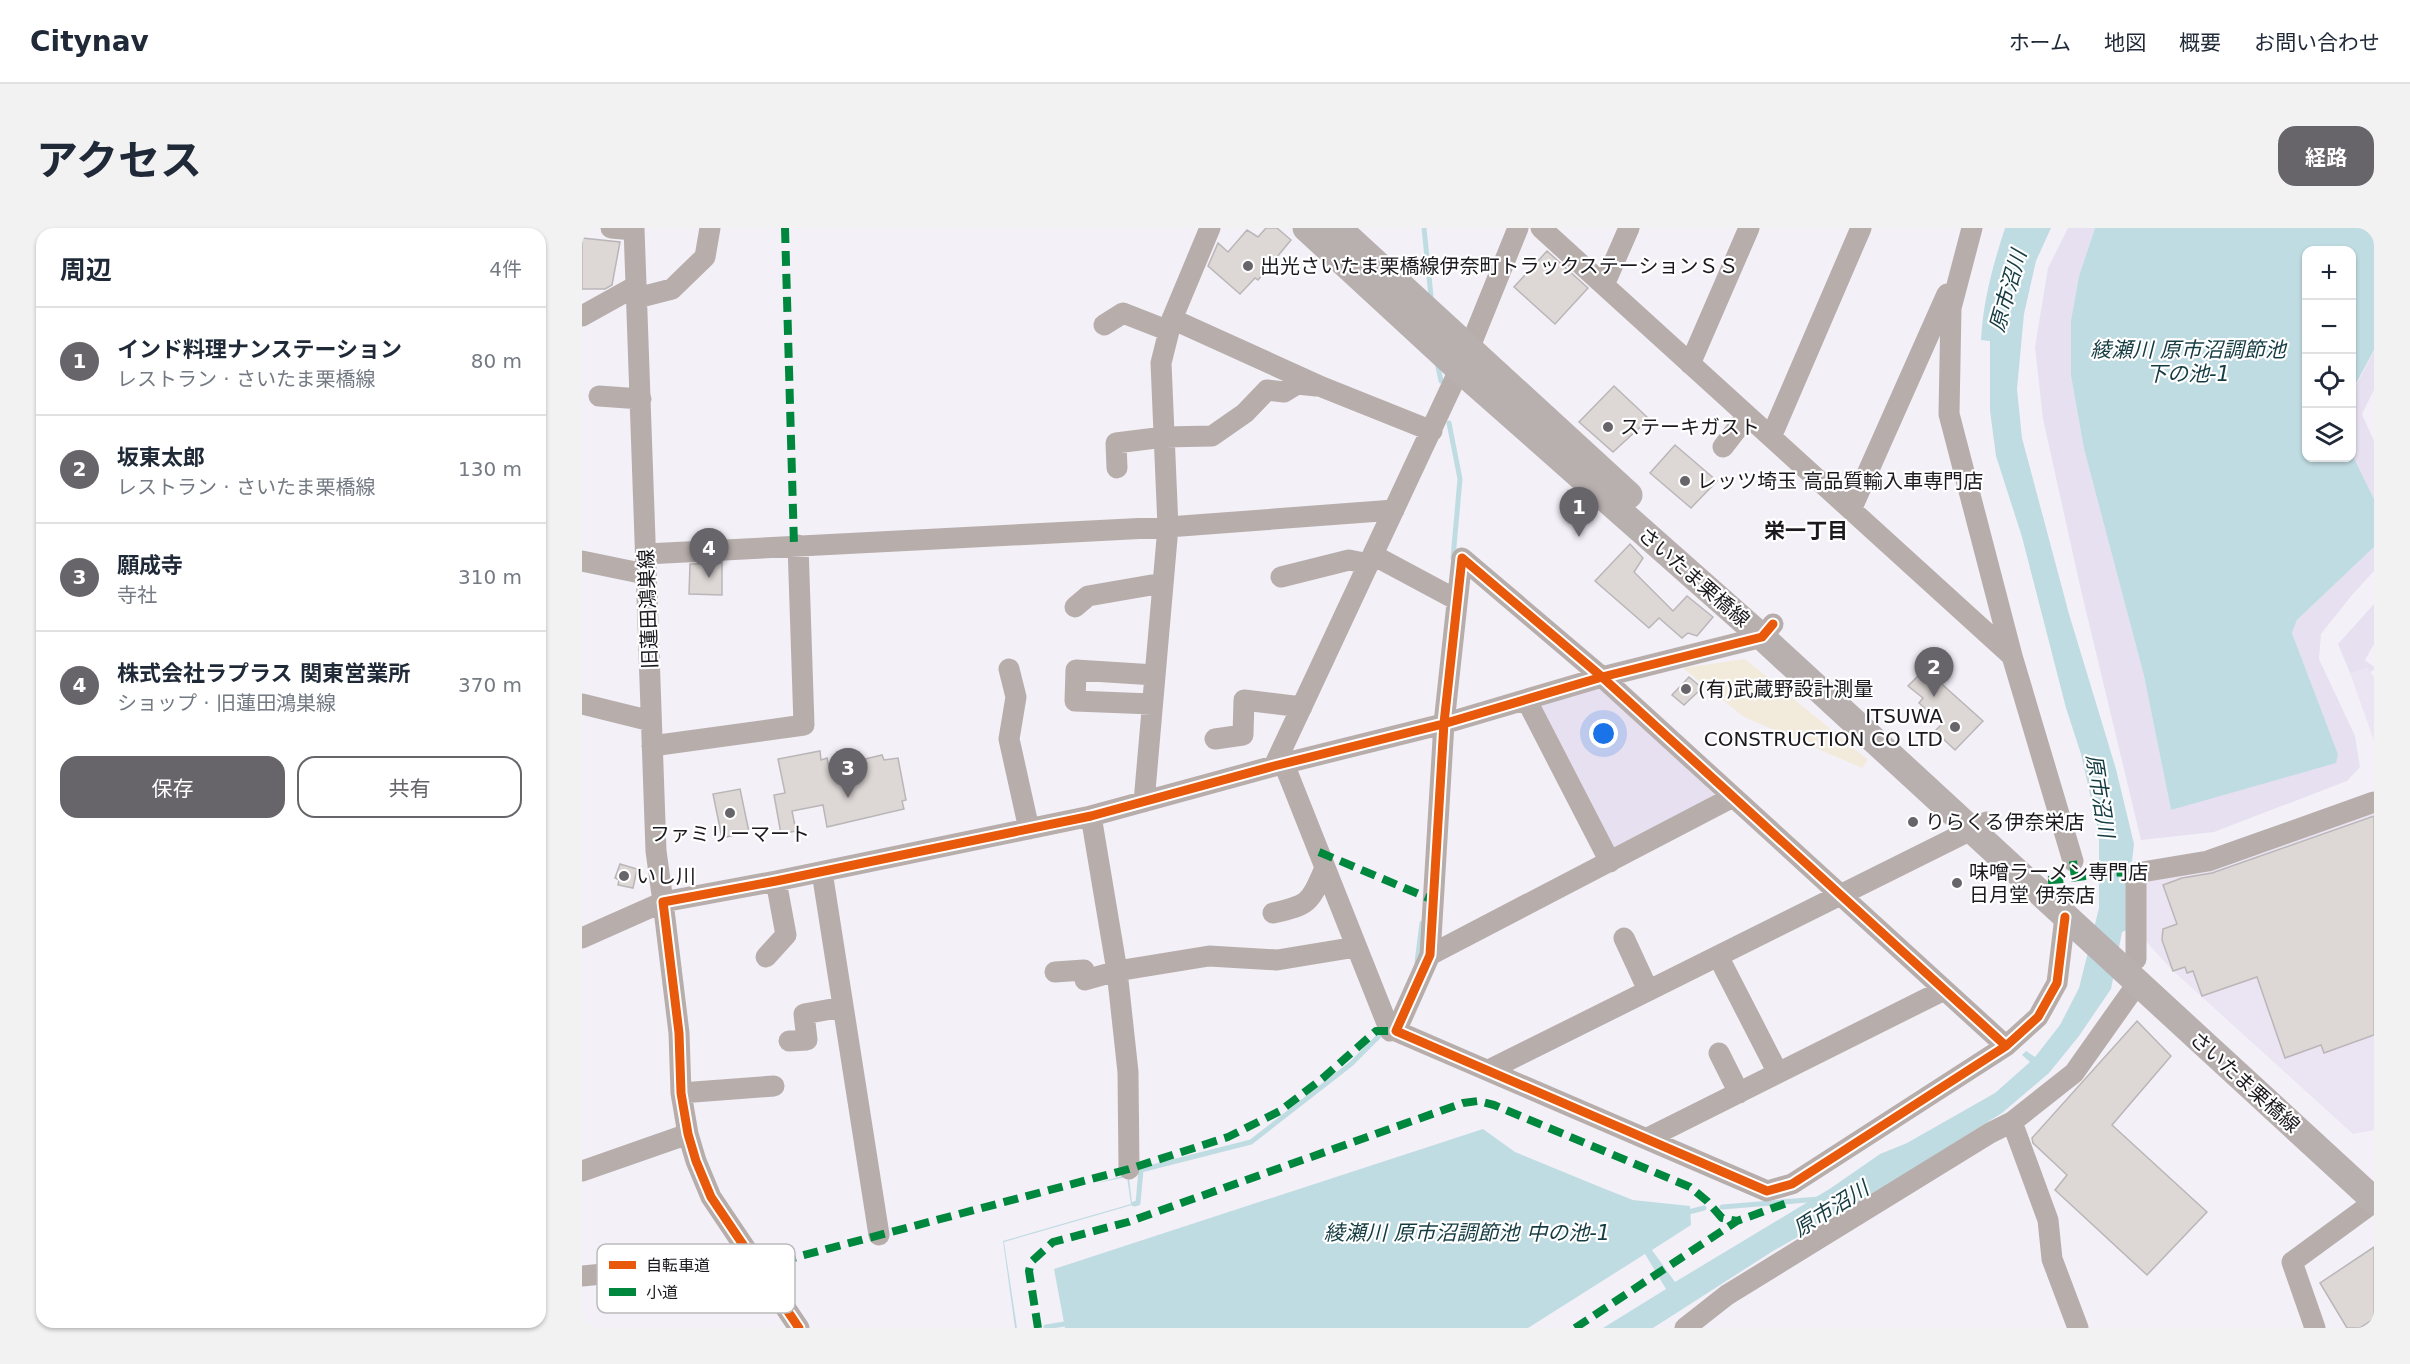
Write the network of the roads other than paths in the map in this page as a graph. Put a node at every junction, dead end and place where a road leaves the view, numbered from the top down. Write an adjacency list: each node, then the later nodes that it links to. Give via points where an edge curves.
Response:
1 (611, 228): 12 (street)
2 (710, 228): 15 (street, via 705,257 672,289)
3 (1209, 228): 18 (street)
4 (1306, 228): 19 (main road, さいたま栗橋線)
5 (1338, 228): 19 (main road, さいたま栗橋線)
6 (1518, 228): 19 (street)
7 (1541, 228): 14 (street)
8 (1629, 228): 14 (street)
9 (1749, 228): 20 (street)
10 (1861, 228): 27 (street)
11 (1972, 228): 13 (street)
12 (634, 229): 15 (street, 旧蓮田鴻巣線)
13 (1962, 259): 31 (street); 42 (street, via 1951,308 1949,414)
14 (1604, 285): 20 (street)
15 (637, 292): 16 (street); 23 (street, 旧蓮田鴻巣線)
16 (582, 316)
17 (1104, 325): 18 (street, via 1123,313)
18 (1171, 325): 21 (street); 26 (street, via 1161,363)
19 (1465, 360): 25 (street); 41 (main road, さいたま栗橋線)
20 (1690, 364): 24 (street)
21 (1322, 387): 25 (street); 26 (street, via 1298,384 1284,392 1266,390 1245,413 1212,436)
22 (599, 396): 23 (street)
23 (640, 399): 35 (street, 旧蓮田鴻巣線)
24 (1747, 416): 27 (street); 28 (street)
25 (1432, 431): 30 (street)
26 (1164, 437): 29 (street, via 1116,443); 32 (street)
27 (1771, 437): 31 (street)
28 (1723, 447)
29 (1117, 468)
30 (1394, 510): 32 (street); 34 (street)
31 (1851, 510): 42 (street)
32 (1167, 527): 33 (street); 38 (street)
33 (798, 545): 35 (street); 53 (street, via 804,725)
34 (1371, 560): 37 (street, via 1349,560); 39 (street); 49 (street)
35 (646, 564): 36 (street); 50 (street, 旧蓮田鴻巣線)
36 (583, 566)
37 (1281, 577)
38 (1162, 583): 40 (street, via 1088,596); 44 (street)
39 (1452, 598): 45 (street, via 1462,558); 51 (street)
40 (1075, 607)
41 (1767, 631): 45 (street); 59 (main road, さいたま栗橋線)
42 (2012, 656): 61 (street)
43 (1009, 669): 60 (street, via 1016,697 1010,739)
44 (1155, 675): 48 (street); 48 (street, via 1076,670 1074,701)
45 (1602, 677): 46 (street); 55 (street)
46 (1527, 701): 51 (street); 62 (street)
47 (582, 704): 50 (street)
48 (1152, 704): 56 (street)
49 (1302, 707): 52 (street, via 1244,700 1243,735); 54 (street)
50 (651, 721): 53 (street, 旧蓮田鴻巣線)
51 (1440, 725): 54 (street); 73 (street)
52 (1215, 740)
53 (652, 746): 67 (street, 旧蓮田鴻巣線, via 656,851)
54 (1279, 765): 56 (street); 63 (street)
55 (1733, 797): 62 (street); 66 (street)
56 (1144, 802): 58 (street)
57 (2374, 802): 76 (street, via 2208,861 2136,873)
58 (1091, 816): 60 (street); 77 (street)
59 (1979, 826): 66 (street); 69 (main road, さいたま栗橋線)
60 (1029, 829): 64 (street)
61 (2073, 861)
62 (1610, 862): 73 (street)
63 (1325, 868): 68 (street, via 1312,897 1298,907); 72 (street)
64 (822, 872): 65 (street); 81 (street)
65 (776, 881): 67 (street); 75 (street, via 786,935)
66 (1840, 895): 74 (street); 80 (street)
67 (663, 902): 70 (street); 89 (street, 旧蓮田鴻巣線, via 679,1033)
68 (1273, 913)
69 (2075, 919): 76 (main road, さいたま栗橋線); 84 (street, via 2057,983 2038,1017)
70 (582, 938)
71 (1624, 938): 79 (street)
72 (1356, 947): 77 (street, via 1277,960 1209,956); 82 (street)
73 (1430, 955): 86 (street, via 1396,1032)
74 (1719, 956): 79 (street); 87 (street)
75 (766, 957)
76 (2129, 964): 91 (street, via 2074,1072); 96 (main road, さいたま栗橋線); 97 (main road, さいたま栗橋線)
77 (1117, 971): 78 (street, via 1085,980 1084,970); 94 (street, via 1128,1072)
78 (1054, 972)
79 (1648, 990): 86 (street)
80 (1944, 990): 84 (street); 87 (street)
81 (843, 1007): 83 (street, via 804,1014 807,1040); 98 (street)
82 (1390, 1030)
83 (789, 1041)
84 (2006, 1046): 93 (street, via 1792,1184 1767,1191)
85 (1719, 1053): 90 (street)
86 (1489, 1070): 93 (street)
87 (1778, 1073): 90 (street)
88 (774, 1086): 89 (street)
89 (681, 1093): 92 (street, 旧蓮田鴻巣線)
90 (1739, 1093): 93 (street)
91 (2012, 1122): 104 (street, via 1727,1295); 105 (street, via 2048,1220 2052,1259)
92 (688, 1134): 95 (street); 99 (street, 旧蓮田鴻巣線, via 711,1197)
93 (1646, 1139)
94 (1129, 1169)
95 (582, 1171)
96 (2374, 1175)
97 (2374, 1201): 106 (street, via 2292,1262)
98 (879, 1235)
99 (744, 1244)
100 (597, 1275): 101 (street)
101 (582, 1276)
102 (789, 1313): 103 (street, 旧蓮田鴻巣線)
103 (799, 1328)
104 (1685, 1328)
105 (2078, 1328)
106 (2315, 1328)

